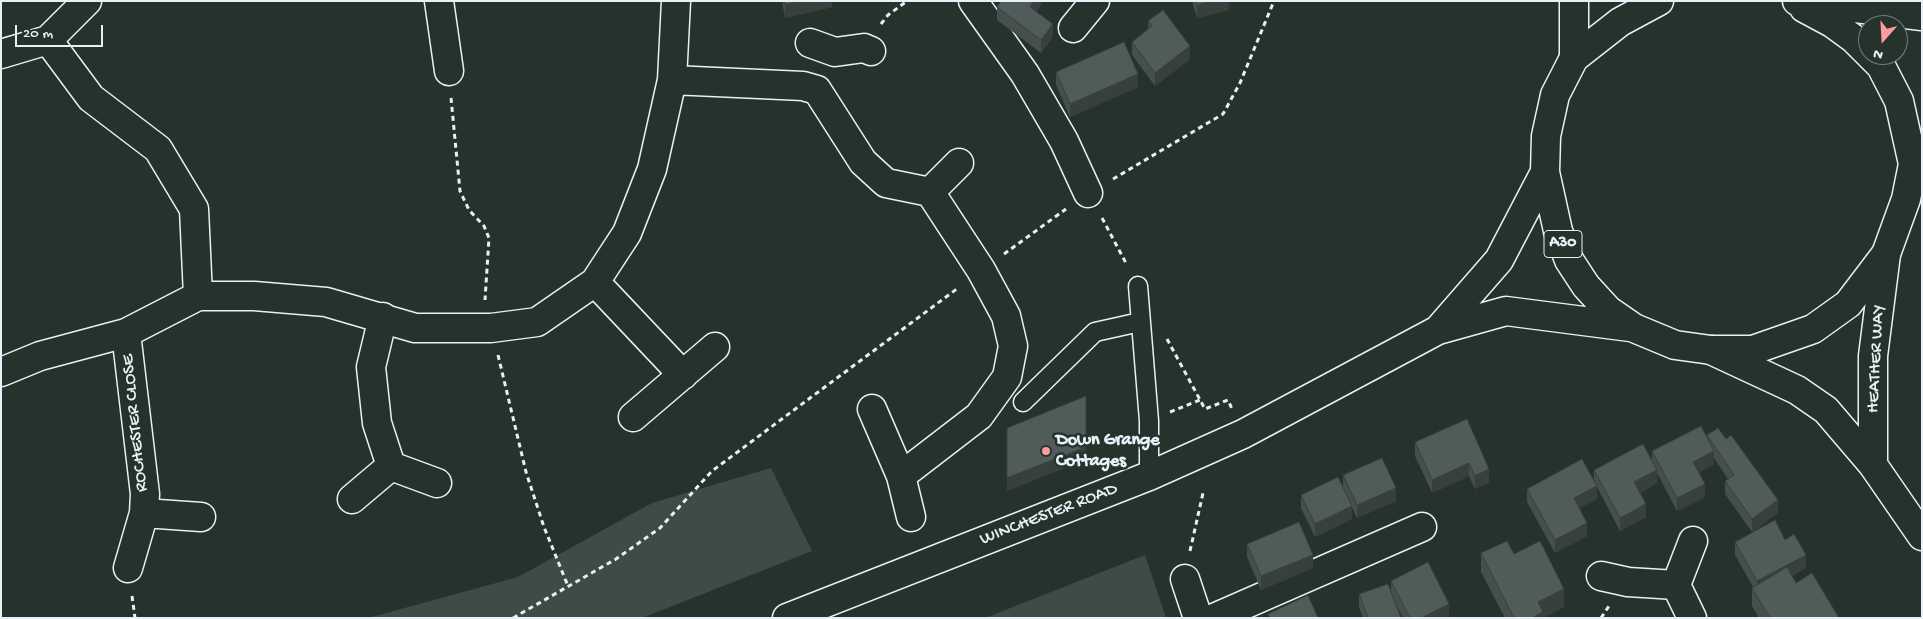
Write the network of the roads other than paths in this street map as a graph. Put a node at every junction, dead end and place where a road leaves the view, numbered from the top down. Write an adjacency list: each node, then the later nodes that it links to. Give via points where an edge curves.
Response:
1 (87, 1): 12 (street)
2 (439, 1): 20 (street)
3 (676, 1): 21 (street)
4 (973, 1): 27 (street, via 1025,74 1064,141)
5 (1094, 1): 11 (street)
6 (1574, 1): 18 (street)
7 (1659, 1): 18 (street, A30, via 1620,22)
8 (1792, 1): 14 (street, A30, via 1832,23)
9 (1797, 1): 10 (street)
10 (1922, 16)
11 (1073, 28)
12 (48, 40): 17 (street); 31 (street, via 91,98 158,149 194,209)
13 (810, 43): 16 (street)
14 (1858, 43)
15 (871, 51): 16 (street, via 864,48)
16 (835, 52): 22 (street)
17 (1, 54)
18 (1574, 58): 25 (street, A30, via 1555,95 1546,136)
19 (1880, 65): 23 (street, A30, via 1899,101)
20 (449, 71)
21 (672, 80): 22 (street, via 803,86); 29 (street, via 652,169 627,233)
22 (817, 90): 26 (street, via 863,162 886,183)
23 (1917, 155): 28 (street, A30, via 1906,199)
24 (959, 162): 26 (street)
25 (1545, 172): 34 (street, A30, via 1558,231 1569,260 1586,286 1608,310); 35 (street, WINCHESTER ROAD / A30, via 1499,260)
26 (930, 192): 46 (street, via 981,270 1006,316 1013,346 1006,377 979,416)
27 (1088, 193)
28 (1886, 254): 38 (street, A30, via 1848,304 1813,329 1753,350); 44 (street, HEATHER WAY, via 1873,356)
29 (595, 282): 32 (street, via 537,322 491,328 415,328); 40 (street)
30 (1138, 286): 33 (lane)
31 (198, 296): 32 (street, via 254,296 326,302); 36 (street)
32 (383, 317): 45 (street, via 371,367 377,423)
33 (1140, 322): 41 (lane, via 1095,332); 47 (lane, via 1149,421)
34 (1634, 328): 35 (street, WINCHESTER ROAD / A30, via 1506,312); 38 (street, A30, via 1675,345)
35 (1438, 330): 47 (street, WINCHESTER ROAD / A30, via 1243,434)
36 (126, 333): 39 (street, via 40,356); 50 (street, ROCHESTER CLOSE, via 145,494)
37 (715, 347): 40 (street)
38 (1711, 350): 44 (street, via 1797,390 1826,410)
39 (1, 372)
40 (683, 375): 43 (street)
41 (1023, 402)
42 (872, 409): 46 (street)
43 (633, 417)
44 (1873, 464): 54 (street)
45 (392, 466): 48 (street); 49 (street)
46 (901, 476): 52 (street)
47 (1149, 476): 60 (street, WINCHESTER ROAD / A30)
48 (437, 483)
49 (352, 498)
50 (144, 512): 51 (street, ROCHESTER CLOSE); 56 (street, ROCHESTER CLOSE)
51 (201, 517)
52 (911, 517)
53 (1422, 527): 62 (street)
54 (1922, 536)
55 (1693, 541): 59 (street)
56 (128, 568)
57 (1601, 576): 59 (street, via 1628,582)
58 (1185, 579): 61 (street)
59 (1676, 585): 63 (street)
60 (787, 618)
61 (1198, 618)
62 (1214, 618)
63 (1692, 618)

